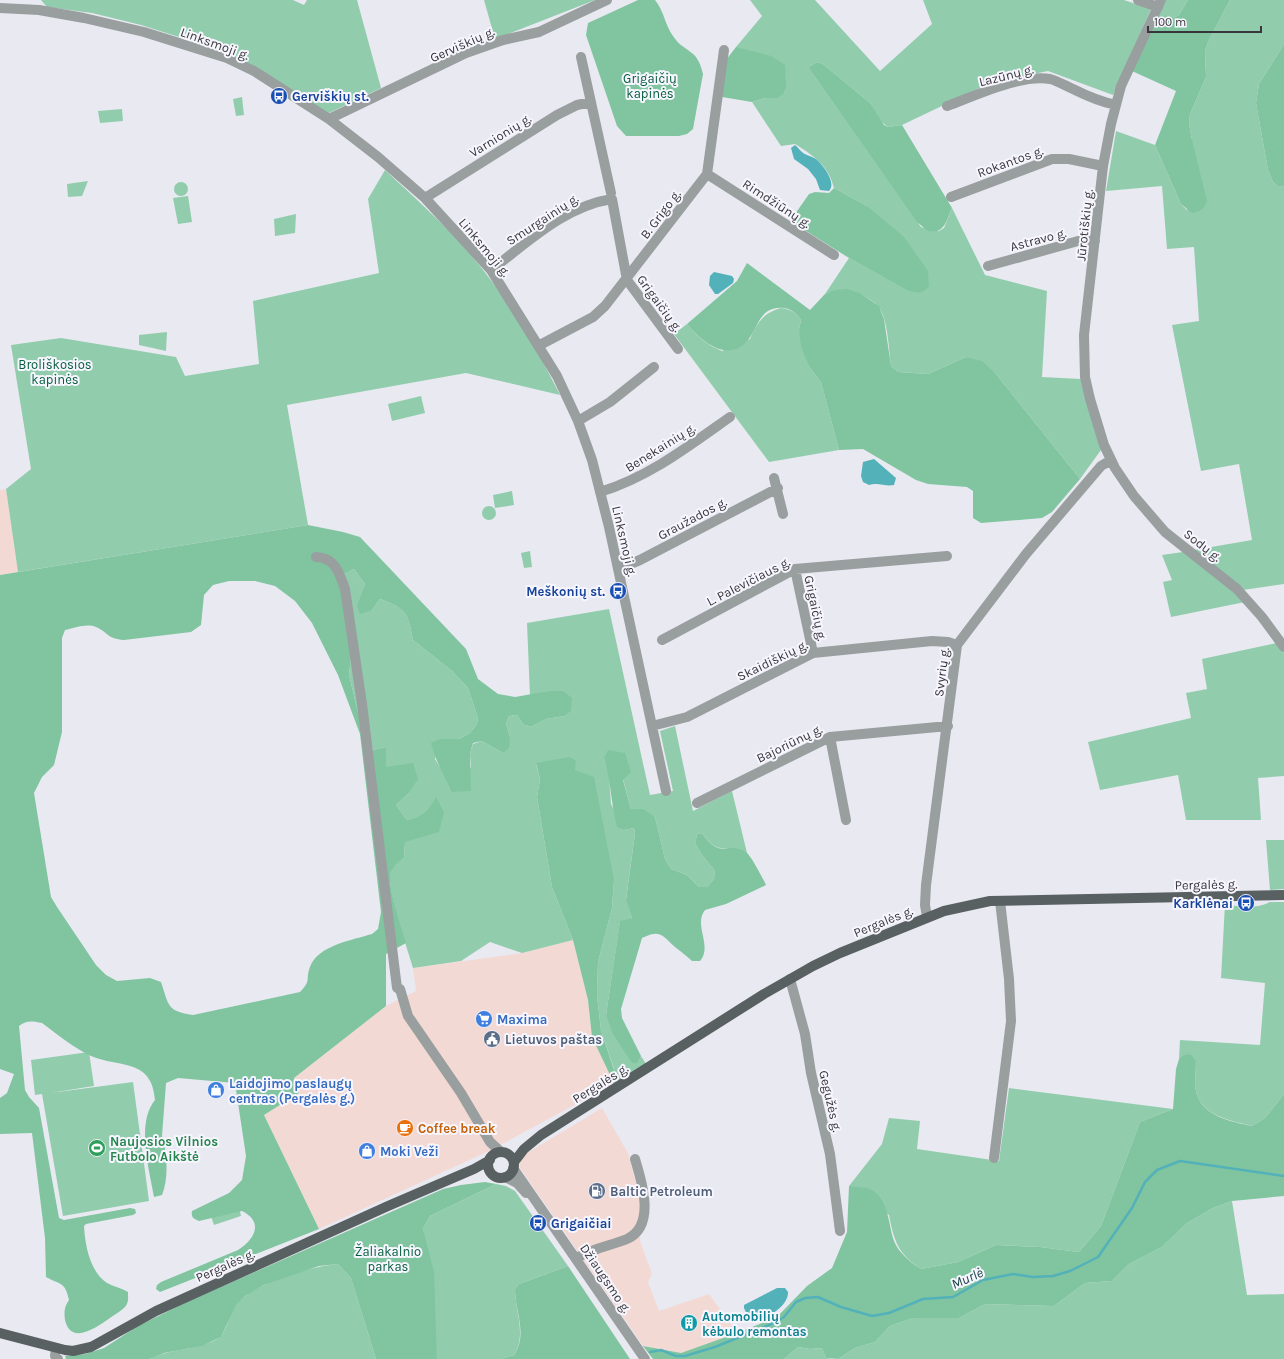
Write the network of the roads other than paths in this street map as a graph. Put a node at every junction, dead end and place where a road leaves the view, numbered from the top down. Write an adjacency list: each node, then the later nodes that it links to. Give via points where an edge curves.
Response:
1 (607, 0): 10 (street, Gerviškių g., via 572,22 489,44)
2 (1138, 0): 3 (street)
3 (1160, 3): 8 (street, Jūrotiškių g., via 1132,62)
4 (0, 8): 10 (street, Linksmoji g., via 39,10 84,18 144,32 227,58 254,71)
5 (724, 50): 12 (street, B. Grigo g.)
6 (581, 57): 7 (street, Grigaičių g.)
7 (591, 102): 13 (street, Grigaičių g.); 15 (street, Varnionių g., via 577,105 556,115)
8 (1116, 105): 9 (street, Lazūnų g., via 1089,97 1052,80 1043,79 1018,82); 11 (street, Jūrotiškių g.)
9 (947, 106)
10 (329, 119): 15 (street, Linksmoji g.)
11 (1103, 166): 14 (street, Rokantos g., via 1069,159 1052,159); 16 (street, Jūrotiškių g.)
12 (707, 174): 17 (street, Rimdžiūnų g.); 20 (street, B. Grigo g.)
13 (612, 196): 19 (street, Smurgainių g., via 575,210); 20 (street, Grigaičių g.)
14 (950, 197)
15 (425, 198): 19 (street, Linksmoji g.)
16 (1095, 241): 18 (street, Astravo g., via 1078,241); 26 (street, Jūrotiškių g., via 1084,335 1084,361 1090,400)
17 (834, 255)
18 (988, 266)
19 (491, 270): 21 (street, Linksmoji g.)
20 (627, 280): 21 (street, B. Grigo g., via 593,317); 22 (street, Grigaičių g.)
21 (538, 346): 25 (street, Linksmoji g., via 557,376)
22 (678, 349)
23 (654, 367): 25 (street, via 610,402)
24 (730, 417): 27 (street, Benekainių g., via 680,453 642,476)
25 (578, 421): 27 (street, Linksmoji g.)
26 (1111, 460): 34 (street, Svyrių g., via 1101,466 1026,554); 35 (street, Sodų g., via 1134,496 1150,515 1176,540 1238,589)
27 (600, 492): 31 (street, Linksmoji g.)
28 (783, 514): 31 (street, Graužados g., via 776,483 640,560)
29 (947, 556): 32 (street, L. Palevičiaus g.)
30 (316, 557): 48 (street, via 333,562 345,589 397,988 400,989 408,1016 461,1093)
31 (618, 569): 37 (street, Linksmoji g.)
32 (795, 569): 33 (street, L. Palevičiaus g.); 36 (street, Grigaičių g.)
33 (662, 640)
34 (957, 644): 36 (street, Skaidiškių g., via 932,641); 38 (street, Svyrių g.)
35 (1284, 647)
36 (812, 653): 37 (street, Skaidiškių g., via 687,717)
37 (652, 726): 40 (street, Linksmoji g.)
38 (947, 731): 39 (street, Bajoriūnų g.); 45 (street, Svyrių g., via 926,885)
39 (830, 736): 41 (street, Bajoriūnų g.); 42 (street)
40 (666, 791)
41 (697, 803)
42 (846, 820)
43 (1284, 895): 44 (main road, Pergalės g.)
44 (1000, 901): 45 (main road, Pergalės g., via 957,906); 49 (street, via 1011,1021)
45 (927, 917): 46 (main road, Pergalės g., via 840,953)
46 (790, 979): 47 (main road, Pergalės g.); 56 (street, Gegužės g., via 805,1034 811,1073 830,1154)
47 (541, 1135): 48 (main road, Pergalės g.); 51 (main road, Pergalės g., via 524,1149)
48 (496, 1155): 51 (main road, via 510,1156); 52 (main road, via 489,1167); 53 (main road, Pergalės g.)
49 (994, 1158)
50 (635, 1159): 57 (street, via 643,1194 642,1223 628,1238)
51 (514, 1165): 54 (main road, via 512,1172); 55 (street, Džiaugsmo g.)
52 (492, 1173): 53 (main road, Pergalės g.); 54 (main road, via 498,1177)
53 (460, 1176): 59 (main road, Pergalės g., via 161,1308 91,1347)
54 (505, 1177): 55 (street, Džiaugsmo g., via 517,1183)
55 (544, 1212): 57 (street, Džiaugsmo g.)
56 (840, 1231)
57 (577, 1258): 60 (street, Džiaugsmo g.)
58 (0, 1333): 59 (main road, Pergalės g.)
59 (57, 1354)
60 (645, 1359)

